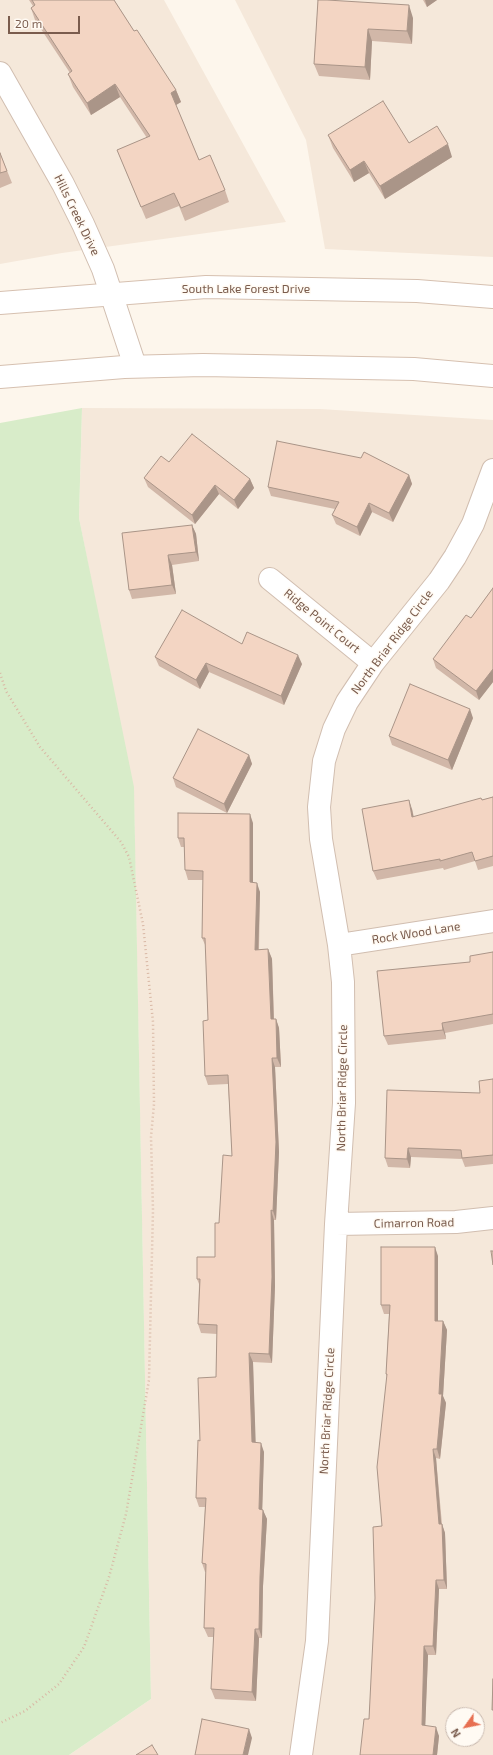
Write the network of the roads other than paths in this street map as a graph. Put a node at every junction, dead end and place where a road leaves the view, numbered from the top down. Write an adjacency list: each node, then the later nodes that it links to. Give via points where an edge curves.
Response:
1 (0, 73): 2 (street, Hills Creek Drive, via 63,184 86,230)
2 (111, 294): 3 (street, South Lake Forest Drive, via 206,287 417,292); 4 (street, South Lake Forest Drive); 5 (street, Hills Creek Drive)
3 (493, 297)
4 (0, 303)
5 (135, 366): 6 (street, via 366,367); 7 (street)
6 (493, 376)
7 (0, 377)
8 (493, 470): 10 (street, North Briar Ridge Circle, via 473,524 455,557 439,581)
9 (270, 579): 10 (street, Ridge Point Court)
10 (373, 663): 12 (street, North Briar Ridge Circle, via 347,702 334,729 324,761 319,806 321,839)
11 (493, 921): 12 (street, Rock Wood Lane)
12 (339, 945): 14 (street, North Briar Ridge Circle, via 343,982 344,1103)
13 (493, 1218): 14 (street, Cimarron Road, via 456,1222)
14 (336, 1224): 15 (street, North Briar Ridge Circle, via 317,1641)
15 (301, 1755)

